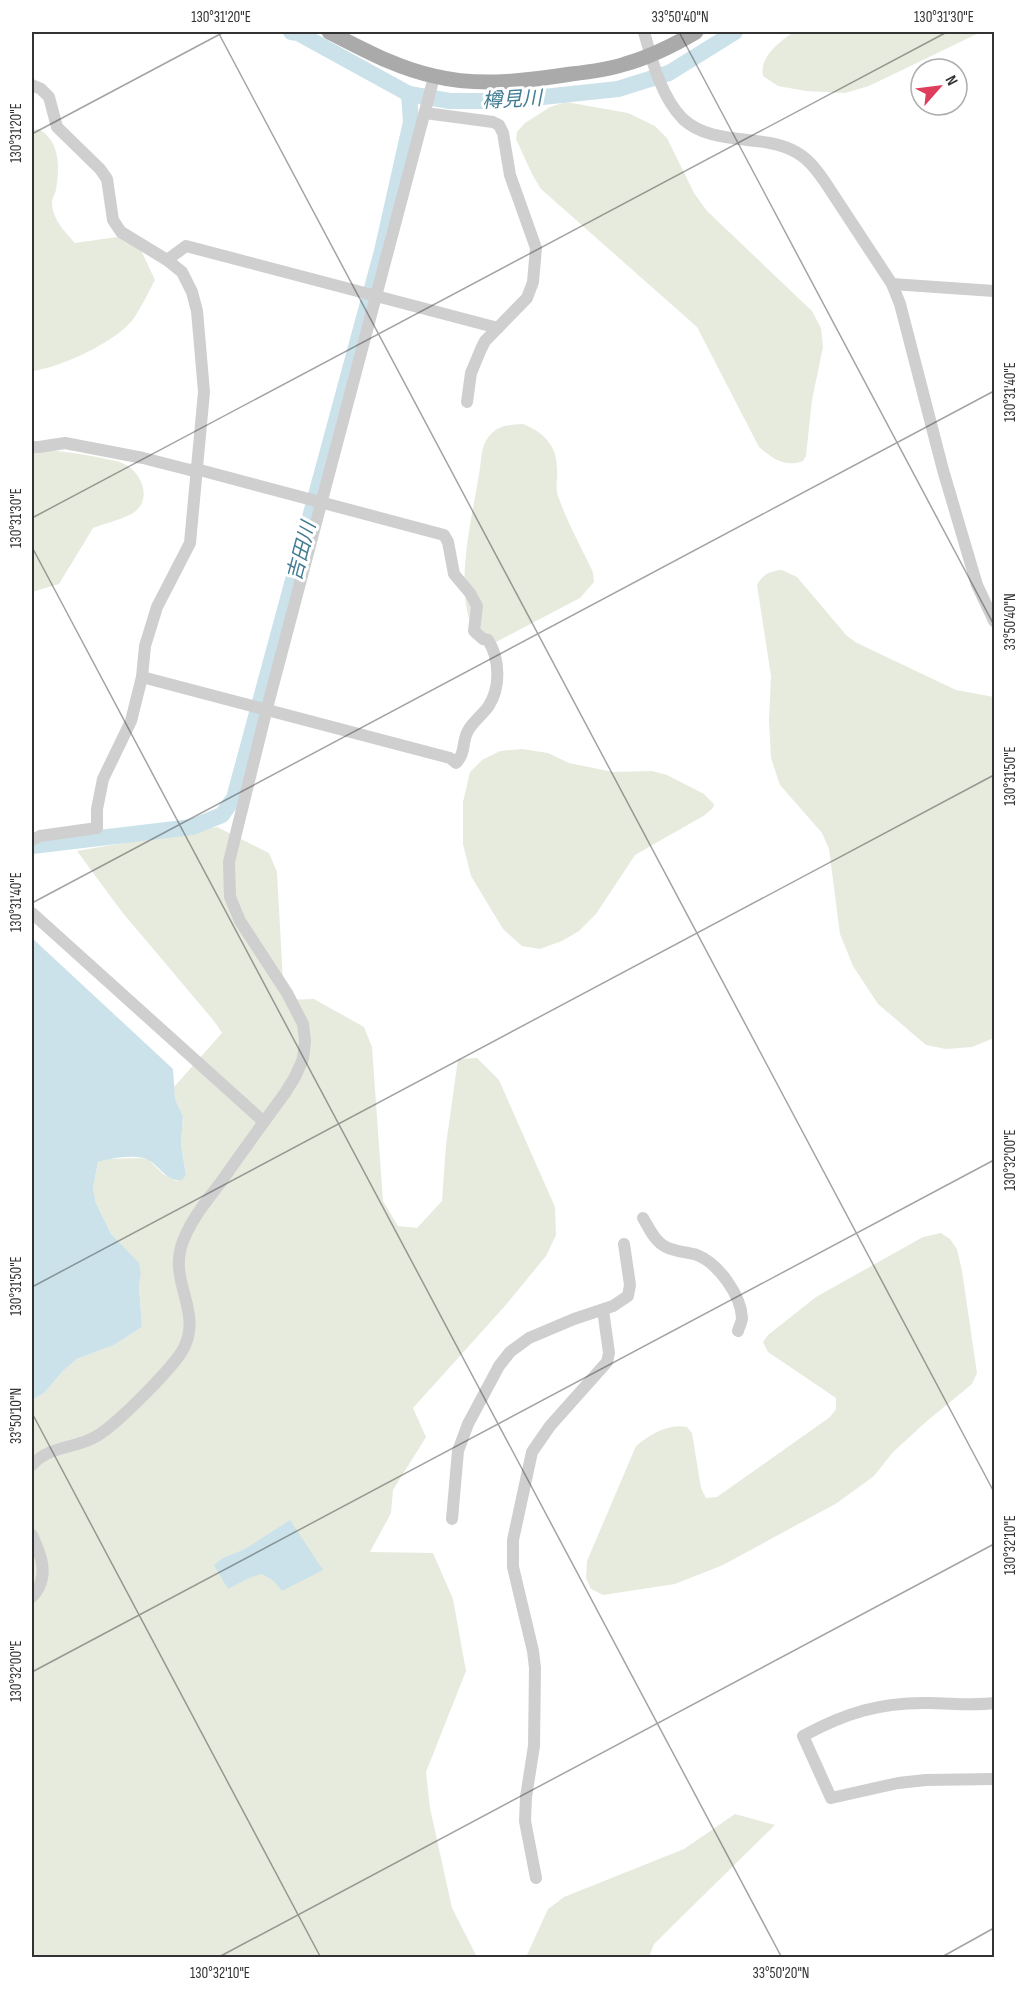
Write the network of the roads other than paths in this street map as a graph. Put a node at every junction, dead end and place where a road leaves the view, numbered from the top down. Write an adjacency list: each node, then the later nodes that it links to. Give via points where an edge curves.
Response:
1 (329, 32): 5 (main road)
2 (644, 32): 4 (street)
3 (696, 32): 4 (main road)
4 (651, 57): 5 (main road, via 604,70 517,81); 9 (street, via 676,110 694,127 711,134 783,147 808,161)
5 (434, 80): 7 (street)
6 (32, 85): 8 (street, via 49,97 57,127 107,179 113,220 121,232)
7 (426, 110): 11 (street); 12 (street, via 493,122 503,133 510,175 536,248 533,282 527,298)
8 (167, 260): 11 (street, via 186,246); 15 (street, via 182,272 196,311 204,392)
9 (892, 284): 10 (street); 17 (street, via 976,585)
10 (994, 291)
11 (377, 296): 12 (street); 16 (street)
12 (498, 328): 13 (street, via 485,341 476,360)
13 (466, 402)
14 (32, 447): 15 (street, via 65,443)
15 (196, 469): 16 (street); 18 (street, via 190,543 158,607 145,646)
16 (323, 503): 19 (street); 19 (street, via 447,537 454,574 477,606 474,631 488,640 494,650 498,672 494,690 490,704 470,728 456,763 450,758)
17 (994, 621)
18 (142, 676): 19 (street); 20 (street, via 131,721 103,779 97,828)
19 (267, 708): 22 (street, via 229,862 230,897 240,921 298,1013 305,1041 296,1077)
20 (32, 840)
21 (32, 913): 22 (street)
22 (264, 1122): 27 (street, via 190,1225 182,1245 178,1266 191,1327 179,1356 108,1429 83,1443 42,1455)
23 (644, 1218): 26 (street, via 664,1246 699,1256 724,1276 738,1301 742,1318)
24 (624, 1244): 25 (street, via 628,1296)
25 (603, 1310): 28 (street, via 529,1338 499,1366 458,1451); 33 (street, via 607,1362 532,1452 513,1540 513,1567 535,1668 534,1746 525,1821)
26 (738, 1331)
27 (32, 1465)
28 (452, 1519)
29 (32, 1535): 30 (street, via 43,1572 41,1584)
30 (32, 1597)
31 (994, 1703): 32 (street, via 883,1706 855,1712 803,1736 831,1798 898,1783)
32 (994, 1779)
33 (536, 1878)

